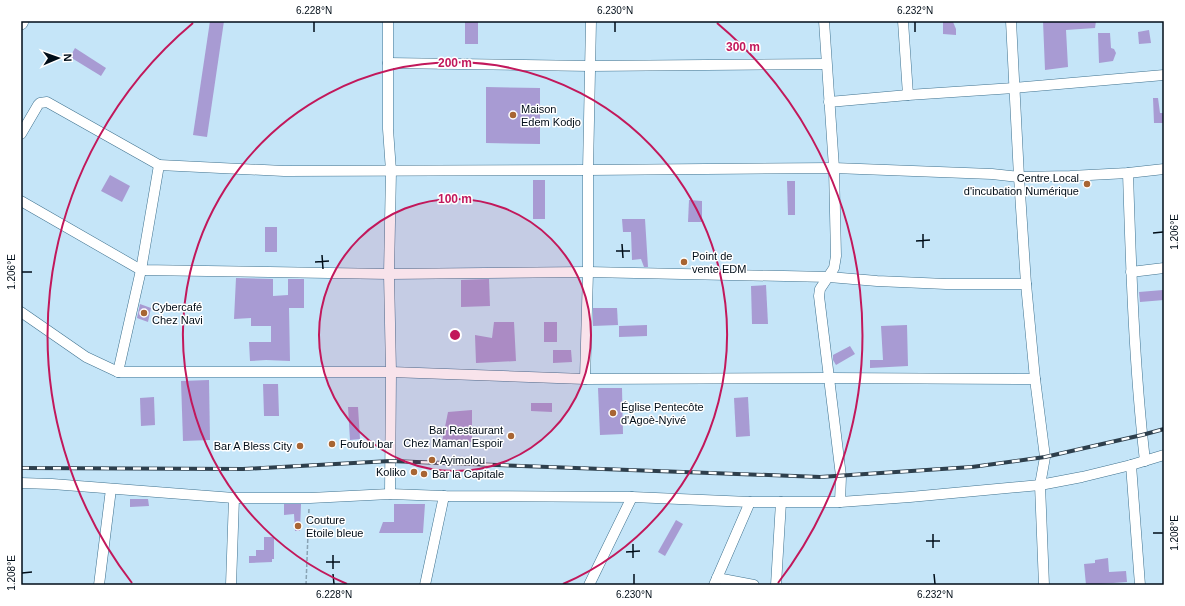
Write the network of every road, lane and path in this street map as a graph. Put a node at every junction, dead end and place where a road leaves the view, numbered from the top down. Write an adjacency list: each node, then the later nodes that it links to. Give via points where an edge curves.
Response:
1 (388, 21): 6 (street)
2 (591, 21): 8 (street)
3 (824, 21): 7 (street)
4 (903, 21): 11 (street)
5 (1011, 21): 10 (street)
6 (388, 63): 8 (street); 18 (street)
7 (826, 64): 8 (street); 12 (street)
8 (590, 66): 17 (street)
9 (1164, 75): 10 (street)
10 (1014, 88): 11 (street); 20 (street)
11 (908, 95): 12 (street)
12 (829, 102): 15 (street)
13 (21, 134): 14 (street, via 38,105 48,102)
14 (159, 165): 18 (street, via 284,171); 23 (street)
15 (834, 168): 17 (street); 20 (street); 27 (street, via 836,256)
16 (1164, 169): 19 (street)
17 (588, 170): 18 (street); 24 (street)
18 (391, 171): 26 (street)
19 (1128, 173): 20 (street); 25 (street)
20 (1019, 177): 28 (street)
21 (21, 201): 23 (street)
22 (1164, 268): 25 (street)
23 (141, 270): 26 (street); 30 (street)
24 (588, 272): 26 (street); 27 (street); 33 (street)
25 (1131, 272): 36 (street)
26 (389, 274): 31 (street)
27 (829, 277): 28 (street, via 946,284); 32 (street, via 820,289 819,296)
28 (1026, 284): 34 (street)
29 (21, 312): 30 (street, via 86,357)
30 (118, 372): 31 (street)
31 (391, 372): 33 (street); 41 (street)
32 (829, 378): 33 (street); 34 (street); 48 (street, via 841,476)
33 (585, 379)
34 (1035, 379): 39 (street, via 1045,457)
35 (1164, 455): 36 (street)
36 (1145, 461): 37 (street)
37 (1131, 465): 39 (street); 58 (street)
38 (21, 483): 40 (street)
39 (1040, 485): 48 (street); 57 (street)
40 (111, 489): 44 (street); 50 (street)
41 (390, 494): 42 (street); 45 (street)
42 (444, 496): 43 (street); 53 (street)
43 (632, 497): 46 (street); 54 (street)
44 (234, 498): 45 (street); 51 (street)
45 (310, 498): 52 (path)
46 (750, 502): 47 (street); 49 (street)
47 (781, 502): 48 (street); 56 (street)
48 (840, 502)
49 (716, 581): 55 (street)
50 (99, 585)
51 (231, 585)
52 (306, 585)
53 (425, 585)
54 (589, 585)
55 (754, 585)
56 (776, 585)
57 (1044, 585)
58 (1140, 585)

